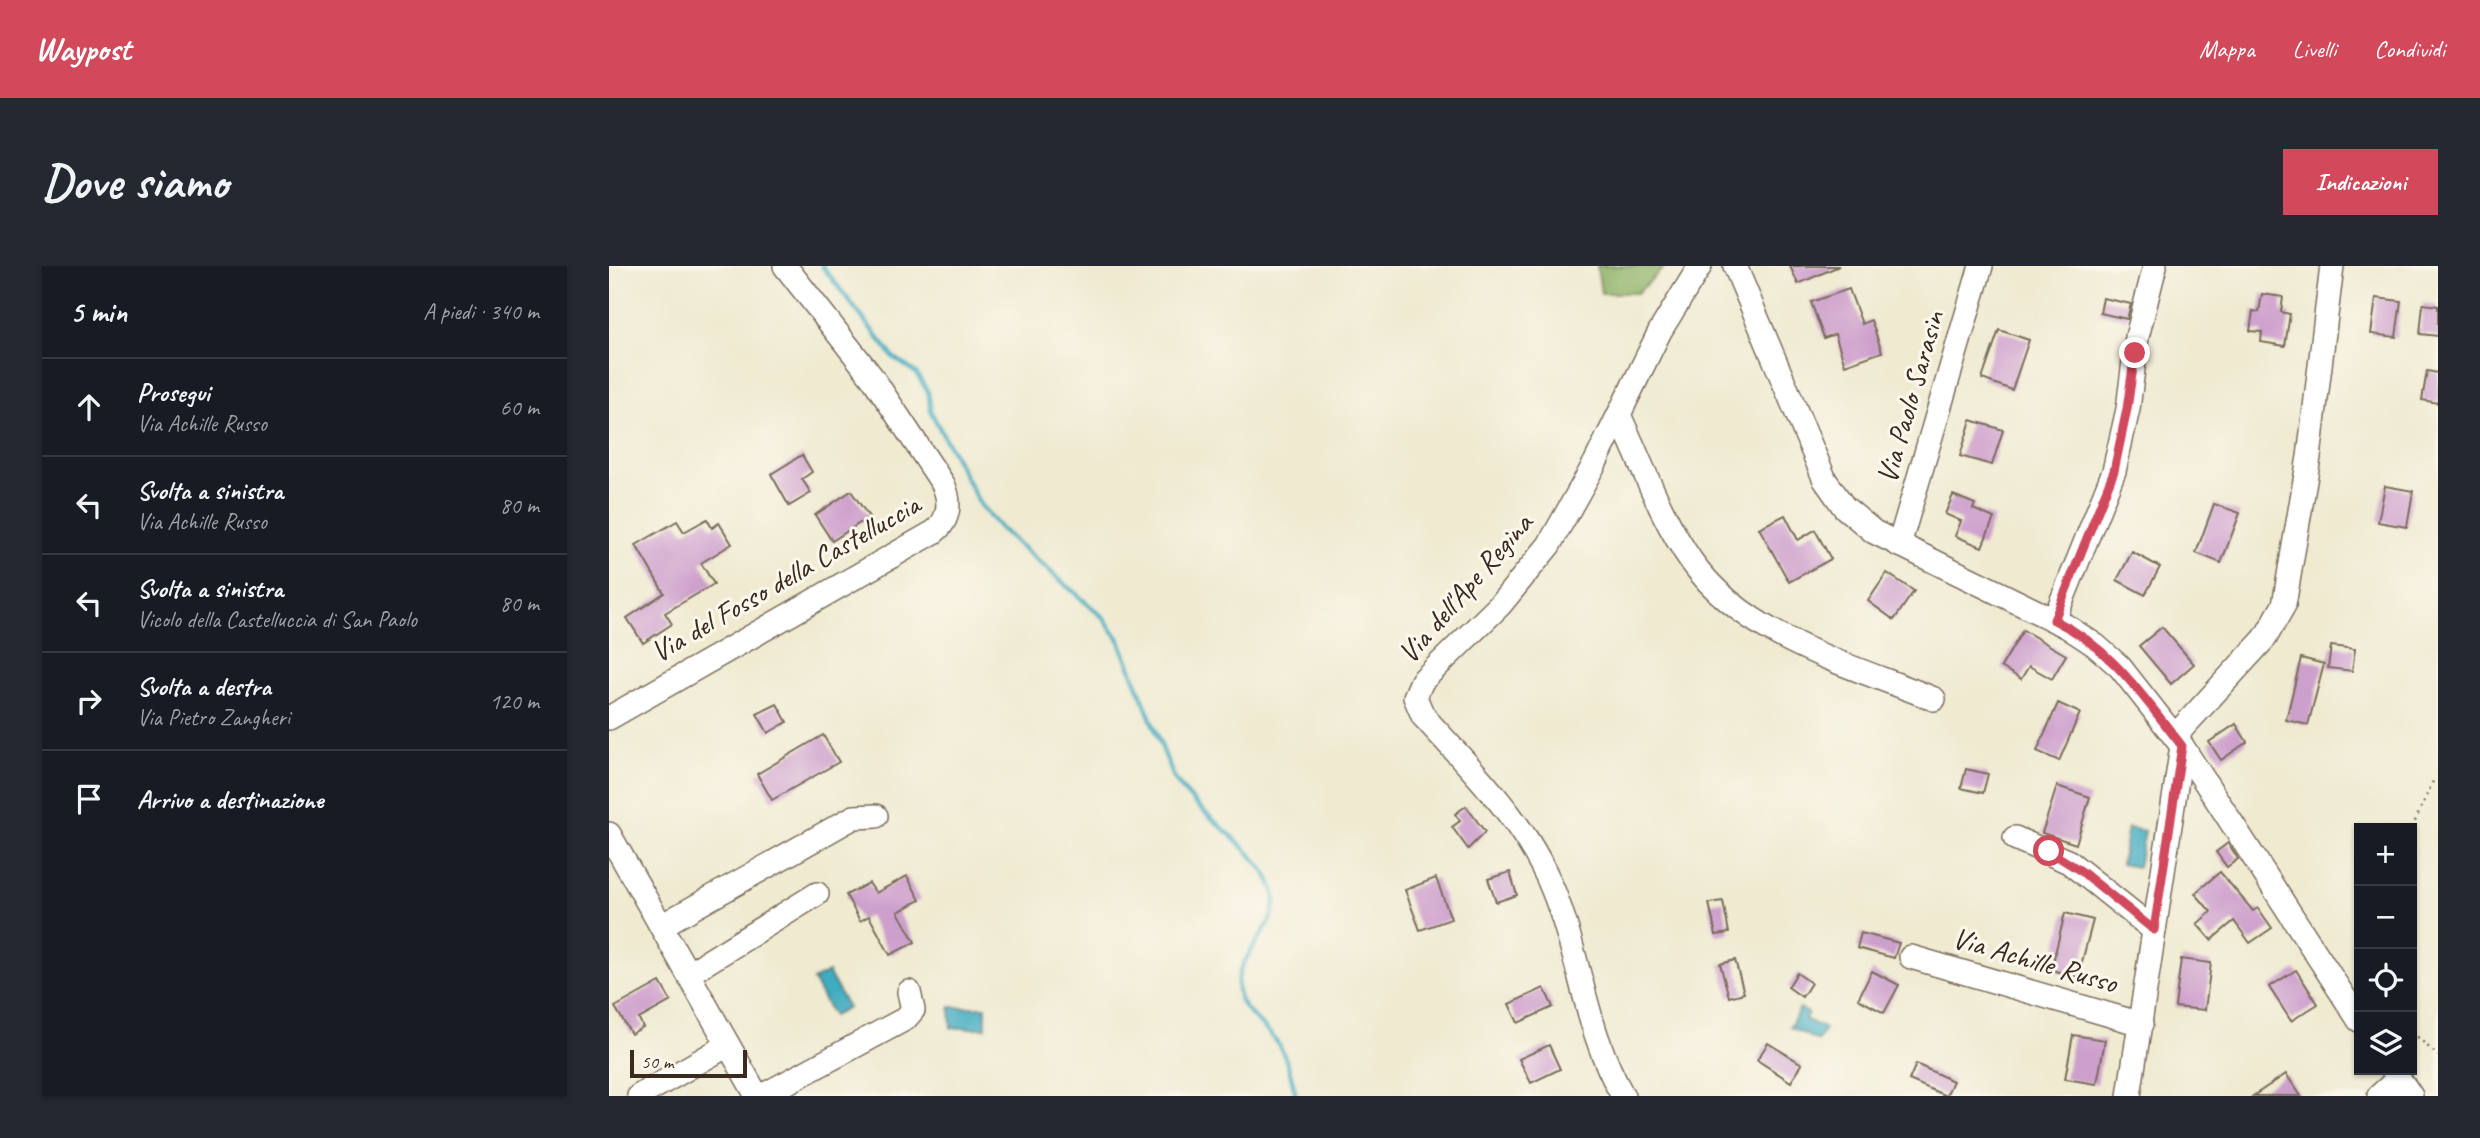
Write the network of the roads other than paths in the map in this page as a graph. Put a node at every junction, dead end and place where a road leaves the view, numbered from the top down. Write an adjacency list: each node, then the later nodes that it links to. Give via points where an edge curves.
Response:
1 (785, 266): 11 (street, Via del Fosso della Castelluccia, via 872,377 943,484 948,502 944,522 934,532)
2 (1700, 266): 7 (street, Via dell'Ape Regina, via 1660,331)
3 (1735, 266): 8 (street, via 1829,487 1851,515)
4 (1981, 266): 8 (street, Via Paolo Sarasin)
5 (2155, 266): 9 (street, via 2137,337 2114,471)
6 (2332, 266): 12 (street, via 2309,457 2284,605 2265,638)
7 (1619, 415): 10 (street, via 1673,530 1694,564 1726,599 1773,631); 28 (street, Via dell'Ape Regina, via 1549,545 1500,605 1422,681 1415,697 1423,716 1510,815 1548,879 1560,907 1593,1031)
8 (1899, 545): 9 (street)
9 (2054, 620): 12 (street, via 2112,659)
10 (1934, 699)
11 (609, 718)
12 (2178, 741): 18 (street, Via Achille Russo); 22 (street)
13 (876, 816): 17 (street, via 854,817)
14 (609, 834): 17 (street)
15 (2015, 838): 18 (street, via 2069,862)
16 (817, 894): 20 (street)
17 (661, 926): 20 (street)
18 (2154, 930): 23 (street, Via Achille Russo)
19 (1911, 957): 23 (street, Via Achille Russo)
20 (688, 974): 24 (street)
21 (909, 992): 27 (street, via 913,1010 905,1019)
22 (2354, 1012)
23 (2141, 1024): 29 (street, Via Achille Russo)
24 (728, 1045): 26 (street); 27 (street)
25 (2401, 1081): 30 (street)
26 (639, 1096)
27 (759, 1096)
28 (1623, 1096)
29 (2129, 1096)
30 (2379, 1096)

